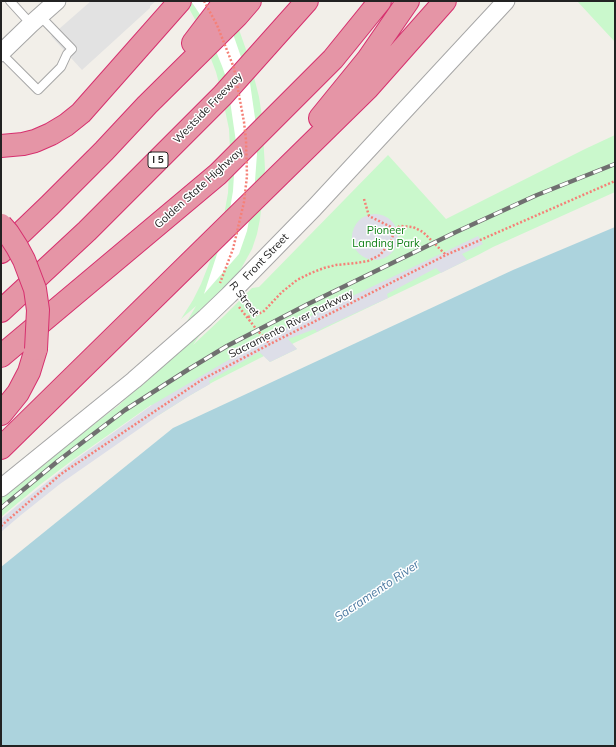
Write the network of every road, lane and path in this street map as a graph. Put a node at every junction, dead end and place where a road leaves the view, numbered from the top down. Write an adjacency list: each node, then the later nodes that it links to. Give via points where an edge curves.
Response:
1 (10, 1): 12 (lane)
2 (57, 1): 12 (street)
3 (180, 1): 15 (highway, via 81,113 66,126 35,141)
4 (204, 1): 23 (path, bridge, via 218,25 234,68 246,140 247,176 244,202)
5 (225, 1): 14 (highway)
6 (250, 1): 14 (highway)
7 (307, 1): 24 (highway, Westside Freeway / I 5, via 223,95)
8 (380, 1): 27 (highway, Golden State Highway, via 333,59 218,174)
9 (408, 1): 17 (highway, via 368,58)
10 (445, 1): 17 (highway, via 367,89)
11 (506, 1): 23 (street, Front Street, via 314,208)
12 (35, 20): 13 (street); 13 (lane, via 72,49 61,67 38,90)
13 (1, 53)
14 (147, 105): 21 (highway, via 50,206)
15 (1, 146)
16 (615, 181): 22 (path, Sacramento River Parkway)
17 (265, 189): 29 (highway)
18 (364, 199): 20 (path, via 369,216)
19 (1, 225): 28 (highway, bridge, via 24,260 35,289 38,310 36,349 29,372 18,393)
20 (396, 229): 22 (path, via 400,226 413,227 423,232); 25 (path, via 391,241 380,255 368,261 336,265 311,273 282,292 263,312)
21 (1, 252)
22 (446, 255): 26 (path, Sacramento River Parkway)
23 (225, 289): 25 (path, R Street); 30 (street, Front Street, via 184,337)
24 (1, 311)
25 (248, 317): 26 (path, R Street)
26 (270, 344): 31 (path, Sacramento River Parkway, via 203,379 80,461 61,474)
27 (1, 356)
28 (1, 414)
29 (1, 448)
30 (1, 488)
31 (1, 526)

